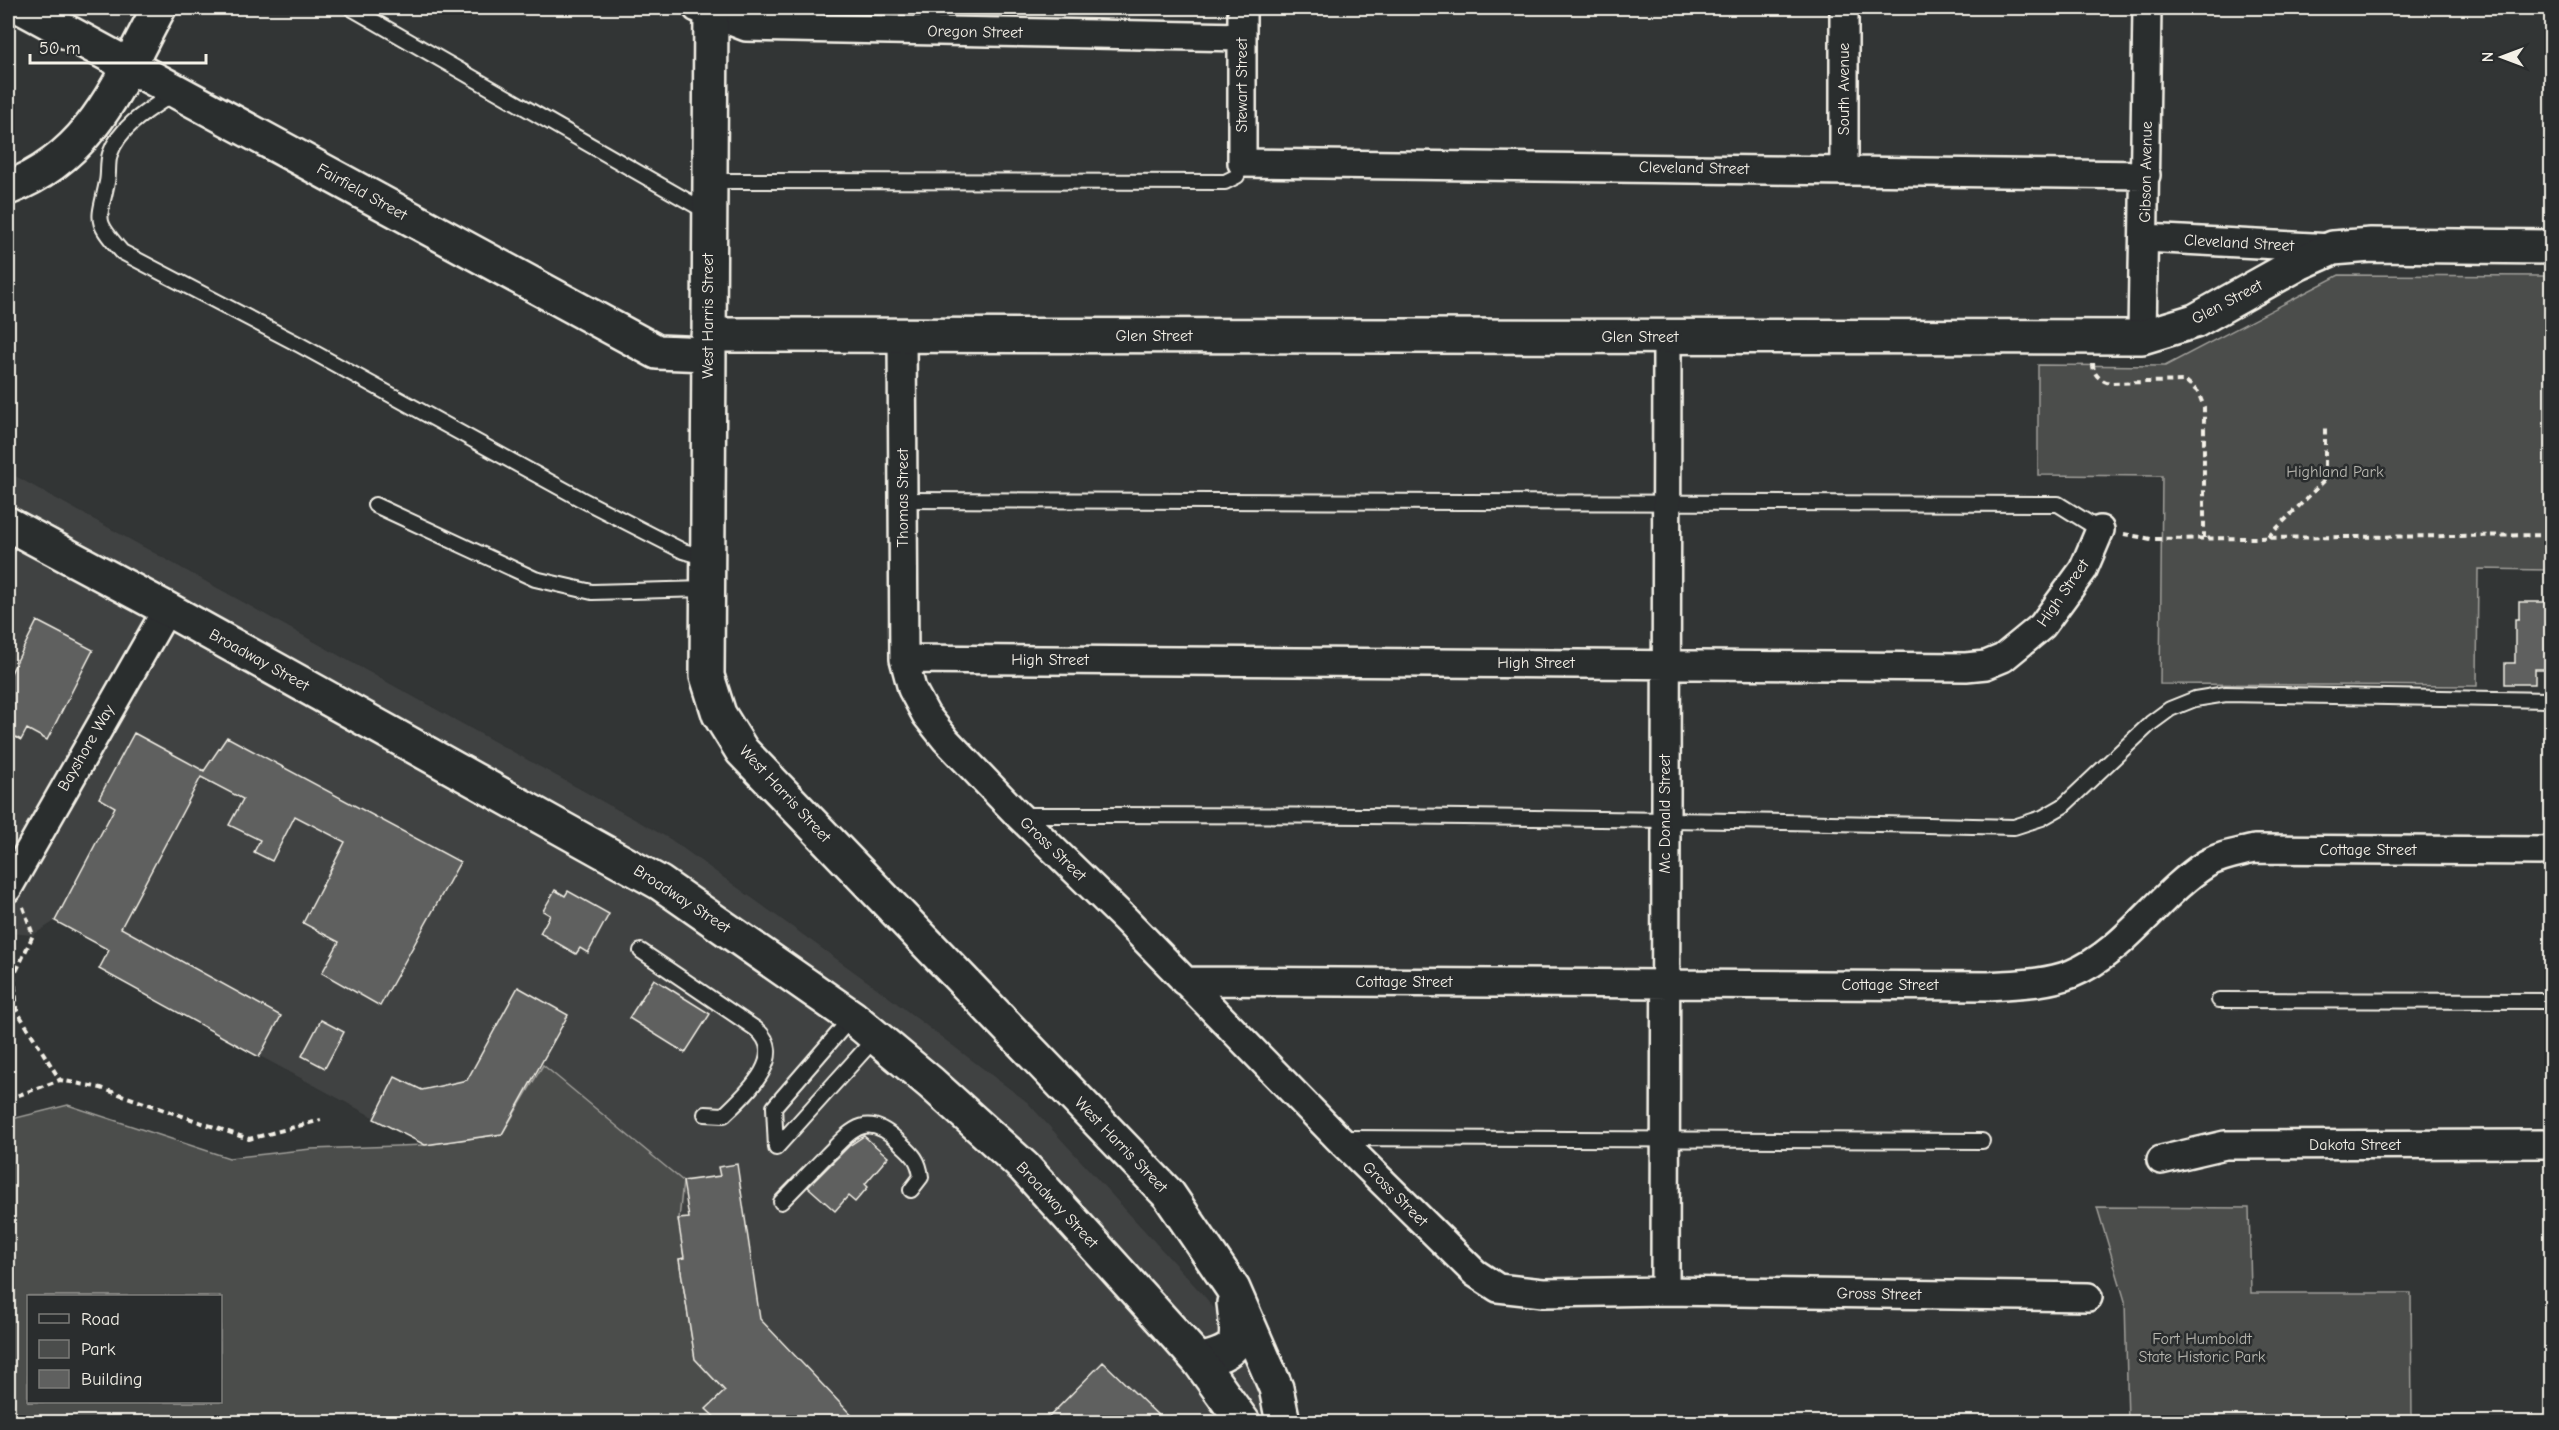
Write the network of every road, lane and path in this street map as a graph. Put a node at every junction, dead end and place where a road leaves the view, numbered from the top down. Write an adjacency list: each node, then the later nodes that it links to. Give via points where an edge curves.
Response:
1 (23, 8): 9 (main road, Fairfield Street)
2 (159, 8): 9 (main road)
3 (351, 8): 17 (lane)
4 (1242, 8): 8 (street, Stewart Street)
5 (1844, 8): 14 (street, South Avenue)
6 (2147, 8): 15 (street, Gibson Avenue)
7 (706, 9): 8 (street, Oregon Street, via 746,27); 17 (main road, West Harris Street)
8 (1242, 37): 13 (street, Stewart Street)
9 (129, 64): 10 (main road, Fairfield Street); 11 (main road)
10 (177, 91): 12 (lane, via 124,131); 25 (main road, Fairfield Street, via 657,352)
11 (93, 126): 12 (lane); 16 (main road, via 67,155)
12 (109, 157): 36 (lane, via 99,215 103,230 122,252 683,551)
13 (1242, 163): 14 (street, Cleveland Street); 17 (lane, via 1237,176 1225,182)
14 (1844, 170): 15 (street, Cleveland Street)
15 (2146, 175): 18 (street, Gibson Avenue)
16 (8, 188)
17 (709, 197): 25 (main road, West Harris Street)
18 (2145, 238): 20 (street, Cleveland Street); 23 (street, Gibson Avenue)
19 (2552, 247): 20 (main road, Glen Street)
20 (2333, 248): 23 (main road, Glen Street, via 2195,321)
21 (902, 336): 22 (main road, Glen Street); 25 (main road, Glen Street); 27 (street, Thomas Street)
22 (1667, 337): 24 (main road, Glen Street); 28 (street, Mc Donald Street)
23 (2142, 337): 24 (main road, Glen Street)
24 (2093, 338): 35 (path, via 2093,371 2099,379 2135,384 2186,381 2198,392 2204,407)
25 (708, 345): 36 (main road, West Harris Street)
26 (2325, 428): 34 (path, via 2325,480)
27 (903, 500): 28 (lane); 38 (street, Thomas Street)
28 (1666, 502): 32 (lane, via 2058,504); 39 (street, Mc Donald Street)
29 (375, 505): 36 (lane, via 535,579 592,592)
30 (8, 524): 37 (main road, Broadway Street)
31 (2552, 529): 33 (path)
32 (2100, 530): 35 (path, via 2151,539); 39 (street, High Street, via 2083,570 2042,626 2003,658 1986,665)
33 (2549, 535): 34 (path)
34 (2268, 537): 35 (path)
35 (2204, 538)
36 (706, 573): 62 (main road, West Harris Street, via 707,676 719,714 742,751 1169,1195)
37 (167, 609): 44 (street, Bayshore Way); 50 (main road, Broadway Street, via 660,883)
38 (904, 659): 39 (street, High Street); 41 (street, Gross Street, via 912,689 926,715)
39 (1667, 665): 42 (street, Mc Donald Street)
40 (2552, 700): 42 (lane, via 2226,694 2195,699 2170,709 2151,723 2063,806 2014,828)
41 (1018, 815): 42 (lane); 46 (street, Gross Street)
42 (1665, 819): 47 (street, Mc Donald Street)
43 (2552, 851): 47 (street, Cottage Street, via 2254,849 2220,857 2166,897 2096,960 2073,974 2052,980 1989,986)
44 (10, 882): 51 (path, via 33,935 14,976 17,1011)
45 (641, 951): 53 (lane, via 764,1035 769,1047 768,1062 734,1105 724,1114)
46 (1184, 981): 47 (street, Cottage Street); 55 (street, Gross Street)
47 (1664, 983): 56 (street, Mc Donald Street)
48 (2219, 999): 49 (lane)
49 (2552, 1000)
50 (864, 1026): 50 (lane, via 774,1107 776,1148); 65 (main road, Broadway Street, via 1024,1167)
51 (60, 1080): 52 (path); 54 (path, via 101,1088 249,1139)
52 (8, 1099)
53 (705, 1114)
54 (321, 1120)
55 (1338, 1138): 56 (lane); 63 (street, Gross Street, via 1475,1273 1498,1288 1543,1293)
56 (1665, 1140): 57 (lane); 63 (street, Mc Donald Street)
57 (1982, 1141)
58 (2552, 1144): 59 (street, Dakota Street, via 2225,1145)
59 (2161, 1160)
60 (911, 1190): 61 (lane, via 921,1177 920,1163 889,1133 869,1125 843,1136)
61 (781, 1202)
62 (1233, 1289): 65 (main road, West Harris Street, via 1235,1344 1226,1354); 67 (main road, West Harris Street, via 1276,1388)
63 (1665, 1291): 64 (street, Gross Street)
64 (2088, 1298)
65 (1199, 1361): 66 (main road, Broadway Street)
66 (1243, 1422)
67 (1283, 1422)

